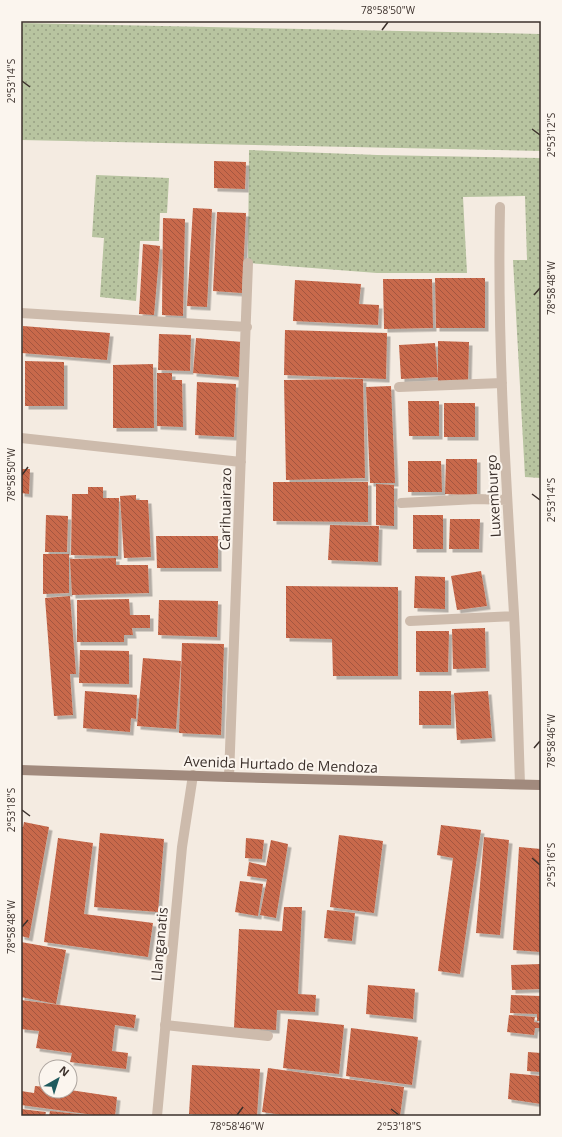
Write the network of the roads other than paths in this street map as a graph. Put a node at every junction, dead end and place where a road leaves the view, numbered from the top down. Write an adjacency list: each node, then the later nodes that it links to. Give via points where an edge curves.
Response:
1 (500, 207): 5 (street, Luxemburgo)
2 (248, 263): 4 (street)
3 (21, 313): 4 (street)
4 (247, 327): 8 (street)
5 (502, 383): 6 (street); 9 (street, Luxemburgo)
6 (399, 387)
7 (21, 438): 8 (street, Carihuairazo)
8 (241, 462): 15 (street, Carihuairazo)
9 (507, 500): 10 (street, via 476,499); 11 (street, Luxemburgo)
10 (401, 504)
11 (514, 616): 12 (street); 16 (street, Luxemburgo)
12 (410, 621)
13 (21, 770): 14 (main road, Avenida Hurtado de Mendoza)
14 (193, 775): 15 (main road, Avenida Hurtado de Mendoza); 18 (street, Llanganatis, via 182,847)
15 (229, 778): 16 (main road, Avenida Hurtado de Mendoza)
16 (520, 784): 17 (main road, Avenida Hurtado de Mendoza)
17 (541, 785)
18 (165, 1025): 19 (street); 20 (street, Llanganatis)
19 (268, 1036)
20 (157, 1116)

